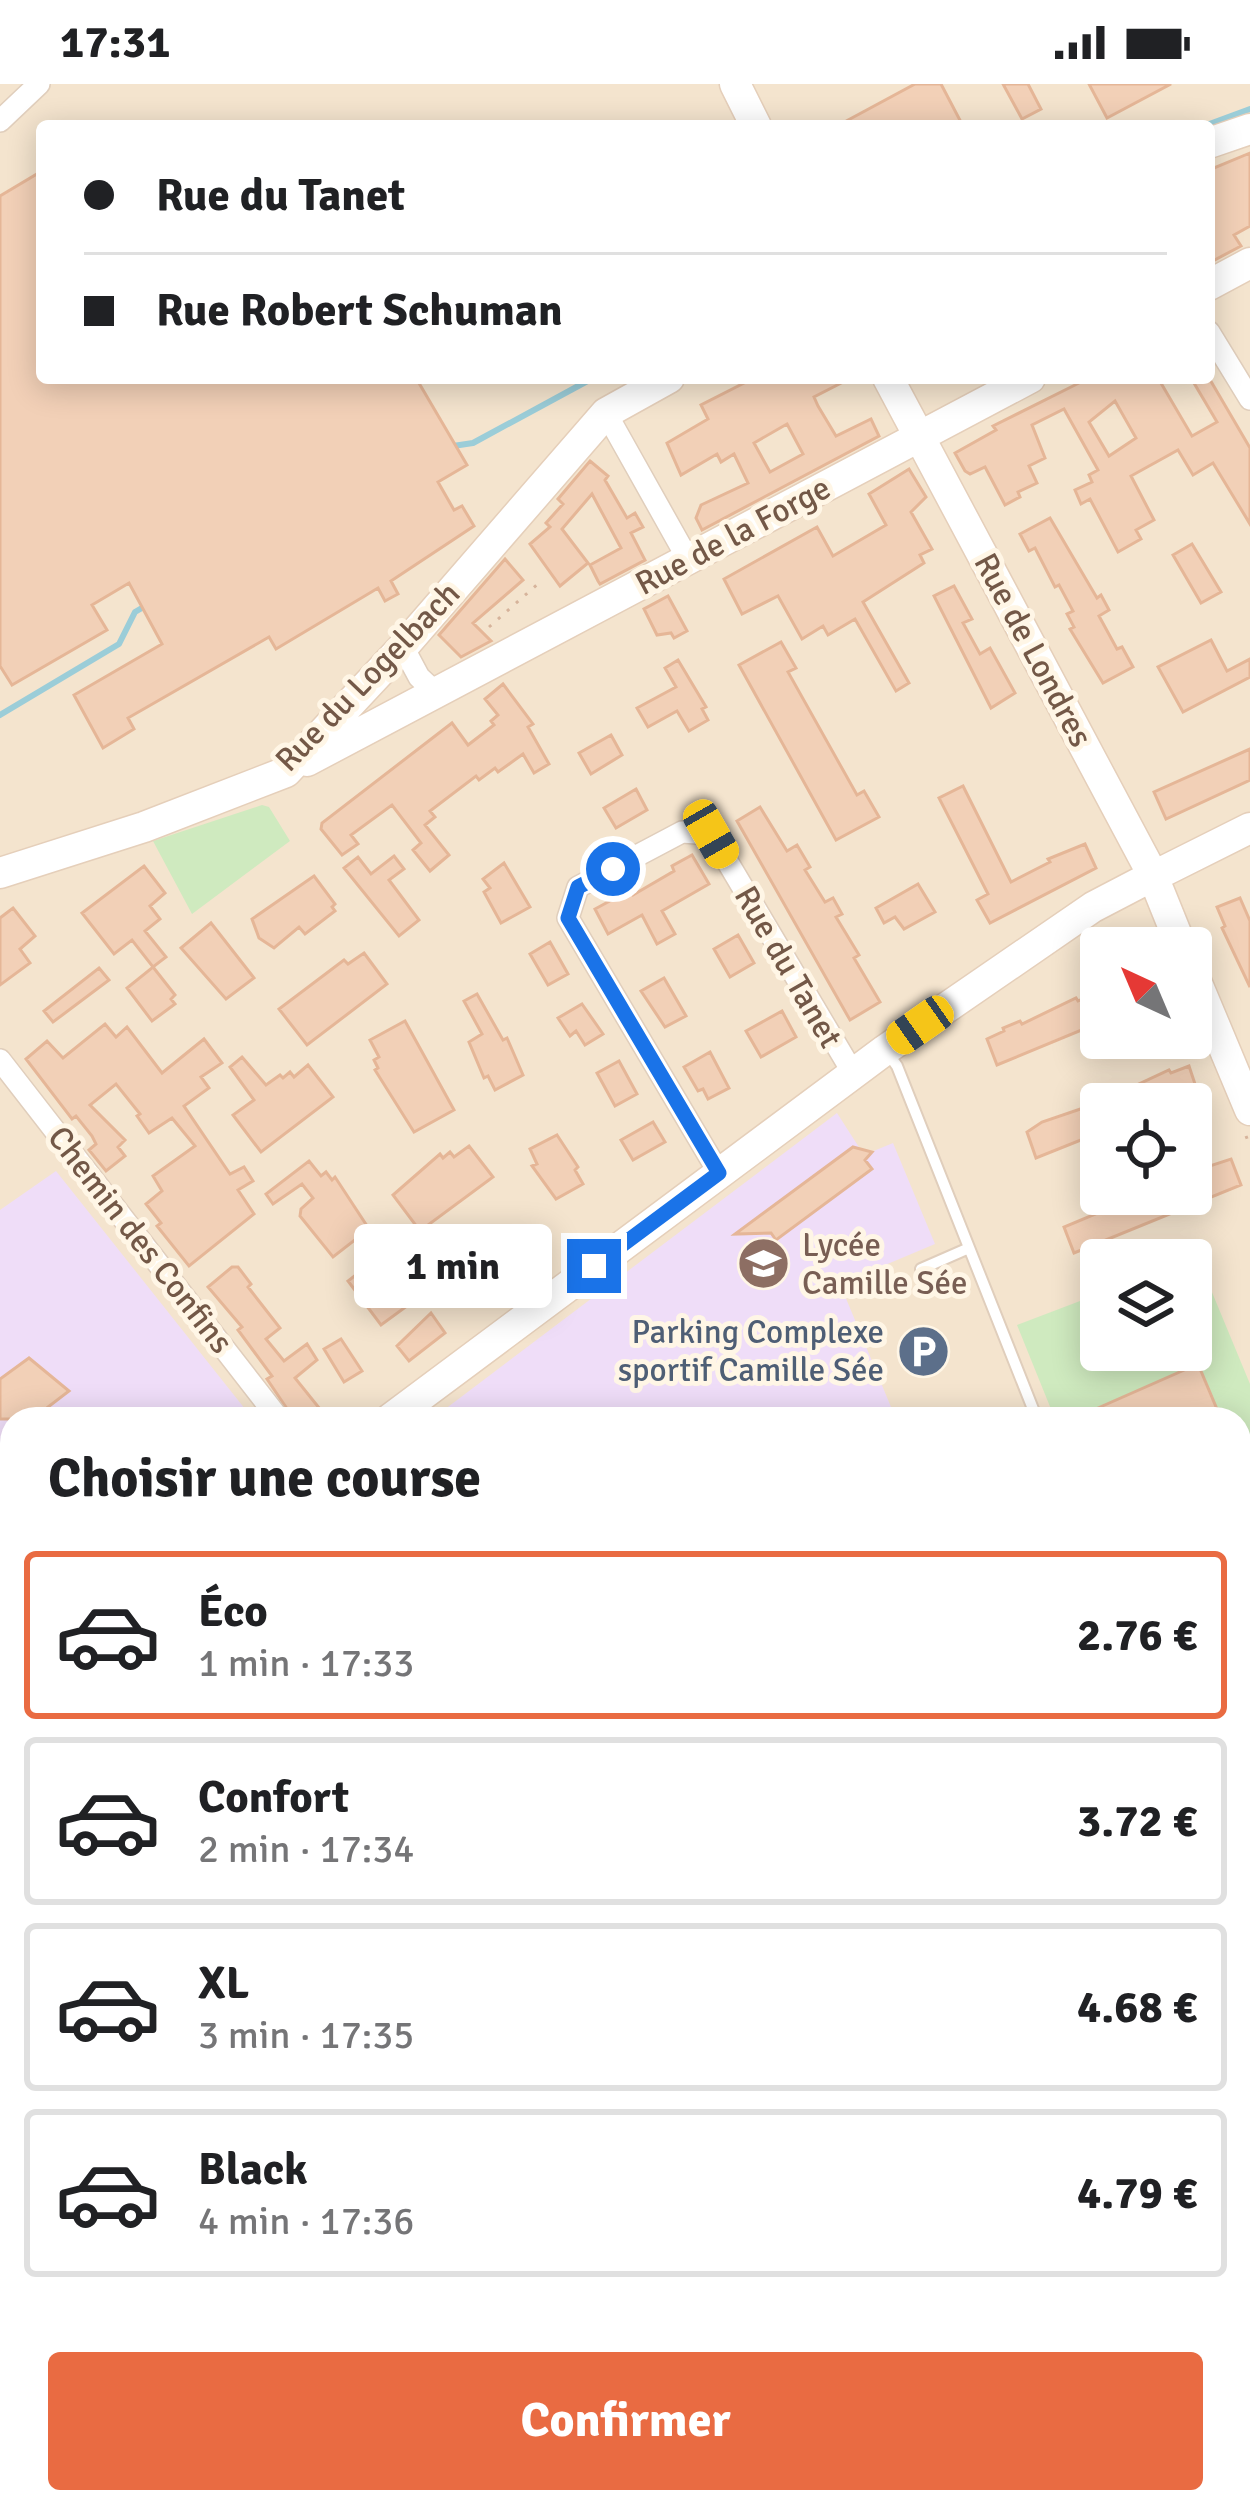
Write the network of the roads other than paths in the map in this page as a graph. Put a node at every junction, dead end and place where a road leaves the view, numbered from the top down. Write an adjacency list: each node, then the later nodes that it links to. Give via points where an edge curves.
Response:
1 (39, 84): 4 (street)
2 (735, 84): 3 (street)
3 (753, 120)
4 (0, 121)
5 (1250, 129): 6 (street)
6 (1215, 141)
7 (1250, 263): 8 (street)
8 (1215, 282)
9 (1215, 342): 13 (street)
10 (658, 384): 14 (street, Rue du Logelbach)
11 (891, 384): 15 (street, Rue de Londres)
12 (1019, 384): 15 (street, Rue de la Forge)
13 (1250, 399)
14 (606, 413): 16 (street); 17 (street, Rue du Logelbach)
15 (920, 436): 16 (street, Rue de la Forge); 22 (street, Rue de Londres)
16 (688, 561): 18 (street, Rue de la Forge)
17 (403, 647): 18 (street); 19 (street, Rue du Logelbach)
18 (435, 692): 19 (street, Rue de la Forge)
19 (286, 772): 21 (street, Rue du Logelbach)
20 (1250, 828): 22 (street)
21 (0, 873)
22 (1153, 877): 23 (street, Rue de Londres); 25 (street, via 1093,908)
23 (1173, 927)
24 (1212, 1019): 28 (street)
25 (885, 1050): 27 (street); 30 (lane)
26 (0, 1060): 32 (street, Chemin des Confins)
27 (853, 1073): 29 (street); 29 (street, Rue du Tanet, via 711,834 682,832 578,887 568,918)
28 (1250, 1110)
29 (719, 1173): 33 (street)
30 (969, 1248): 31 (lane); 34 (lane)
31 (921, 1269)
32 (271, 1407)
33 (406, 1407)
34 (1032, 1407)

